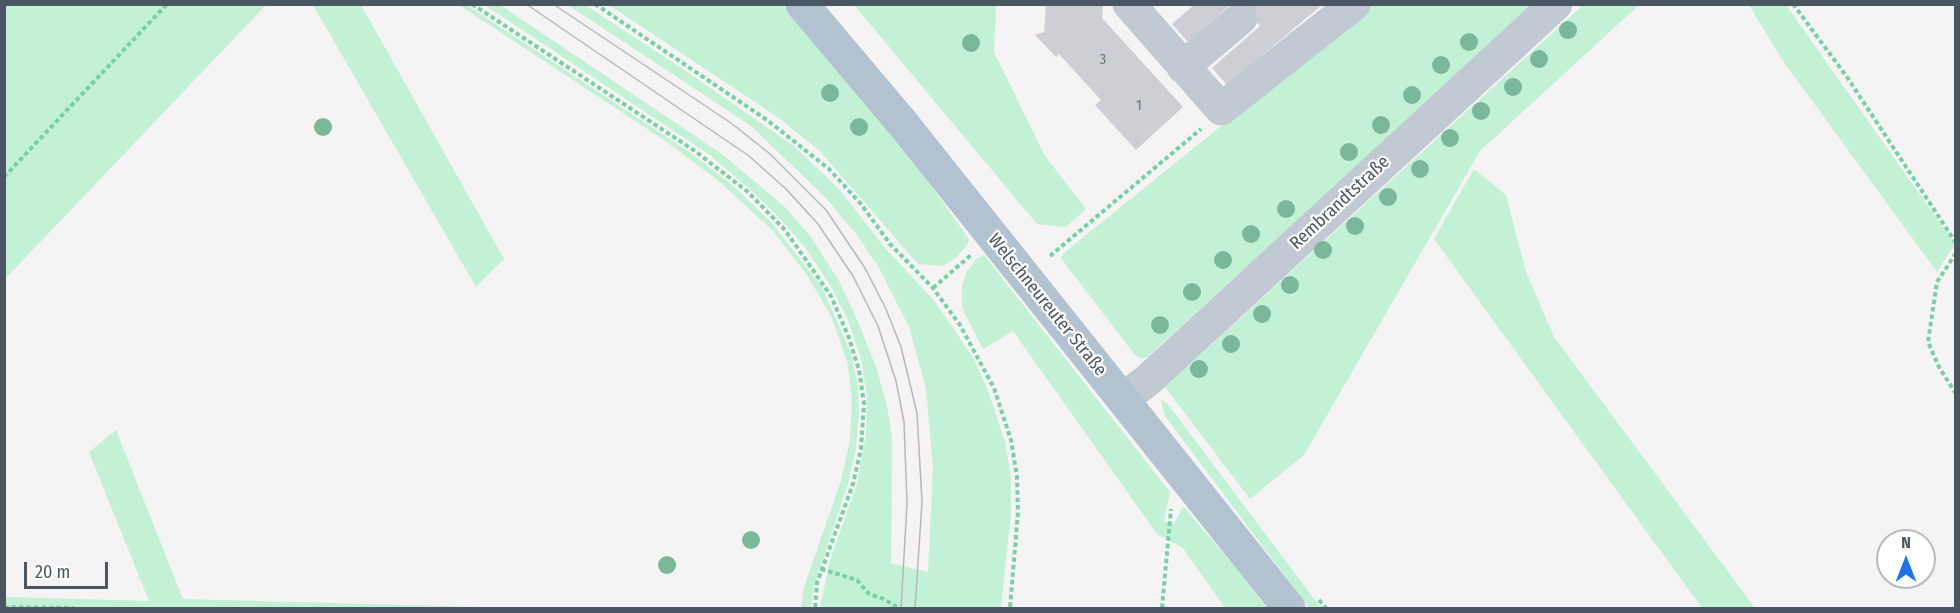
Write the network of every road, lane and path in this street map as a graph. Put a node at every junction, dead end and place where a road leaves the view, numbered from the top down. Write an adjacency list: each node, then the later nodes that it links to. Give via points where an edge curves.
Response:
1 (168, 4): 12 (path)
2 (472, 4): 21 (path, via 695,151 748,192 785,230 831,296 859,370 864,403 861,448 853,484)
3 (595, 4): 17 (path, via 808,151 861,204 890,244)
4 (802, 4): 13 (main road, Welschneureuter Straße)
5 (1129, 4): 10 (street)
6 (1354, 4): 10 (street, via 1221,109)
7 (1556, 4): 19 (street, Rembrandtstraße)
8 (1793, 4): 14 (path, via 1847,77)
9 (1241, 18): 10 (street)
10 (1183, 67)
11 (1210, 122): 16 (path)
12 (4, 177)
13 (994, 239): 17 (path); 19 (main road, Welschneureuter Straße)
14 (1956, 243)
15 (1956, 253): 18 (path, via 1937,282 1928,342 1938,367)
16 (1050, 256)
17 (933, 288): 26 (path, via 978,354 994,387 1011,440 1018,512)
18 (1956, 394)
19 (1123, 399): 20 (main road, Welschneureuter Straße)
20 (1188, 484): 27 (path, via 1172,502 1168,518); 28 (main road, Welschneureuter Straße)
21 (821, 569): 24 (path); 25 (path, via 857,580 869,594)
22 (4, 607): 23 (path)
23 (74, 609)
24 (815, 609)
25 (898, 609)
26 (1010, 609)
27 (1162, 609)
28 (1289, 609)

